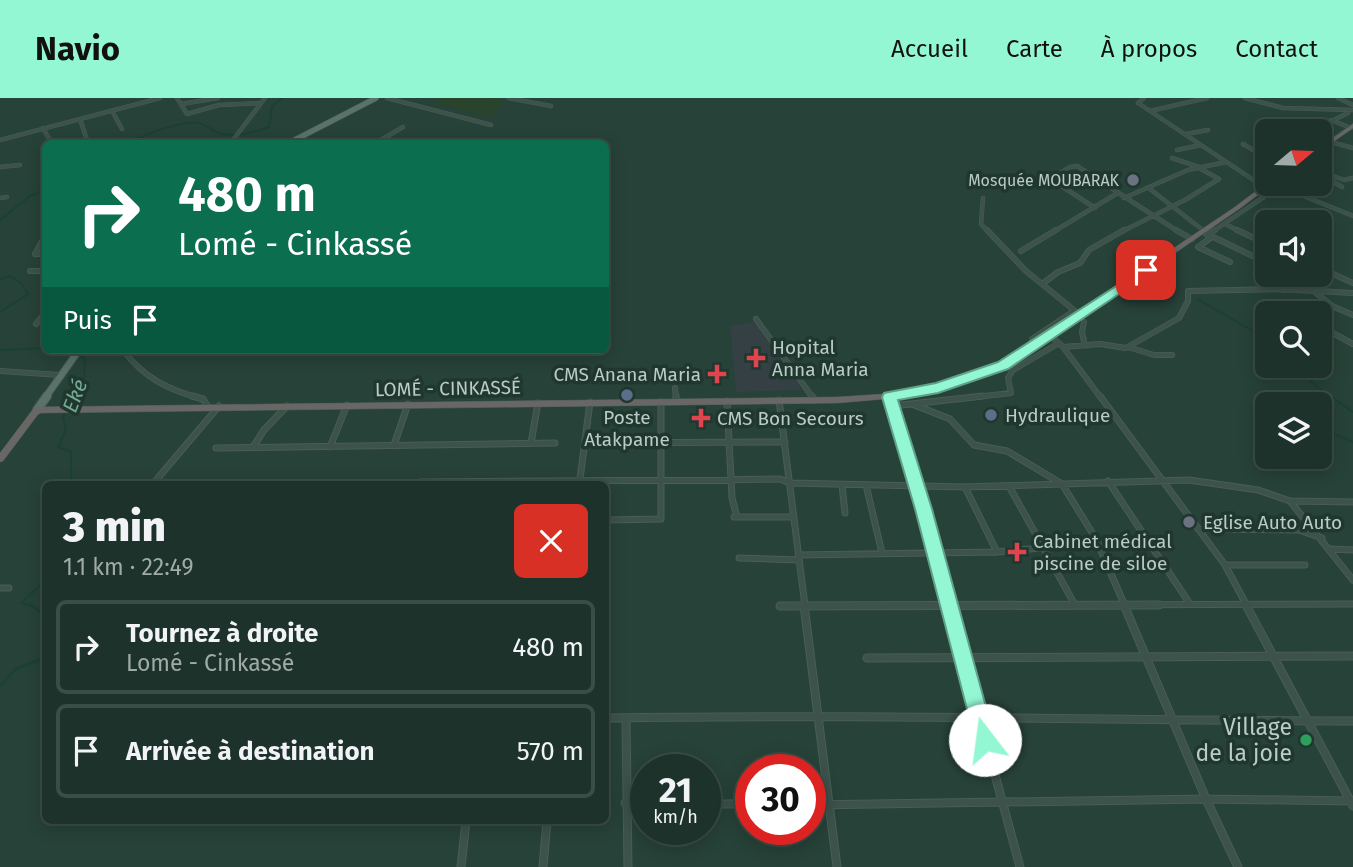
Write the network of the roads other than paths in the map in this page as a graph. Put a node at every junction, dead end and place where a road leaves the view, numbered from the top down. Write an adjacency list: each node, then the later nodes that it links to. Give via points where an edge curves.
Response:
1 (160, 98): 16 (street)
2 (177, 98): 13 (street)
3 (218, 98): 13 (street)
4 (265, 98): 12 (street)
5 (376, 98): 33 (main road)
6 (387, 98): 22 (street)
7 (509, 98): 15 (street)
8 (1144, 98): 17 (street, via 1138,103)
9 (1207, 98): 17 (street)
10 (1245, 98): 18 (street, via 1308,110)
11 (1338, 98): 14 (street)
12 (260, 103): 13 (street, via 219,105 187,114); 32 (street)
13 (181, 104)
14 (1353, 105)
15 (551, 106)
16 (112, 111): 19 (street); 26 (street)
17 (1150, 111): 28 (street)
18 (1353, 111): 20 (street)
19 (80, 119): 25 (street); 31 (street)
20 (1332, 120)
21 (1332, 120): 24 (street)
22 (491, 125)
23 (403, 127): 34 (street)
24 (1352, 127): 35 (highway)
25 (43, 128): 29 (street); 30 (street)
26 (122, 129)
27 (1208, 130): 28 (street)
28 (1186, 134): 38 (street)
29 (0, 139)
30 (50, 140)
31 (88, 140)
32 (232, 140)
33 (293, 140)
34 (376, 140)
35 (1332, 141)
36 (1332, 142): 39 (street)
37 (1243, 144): 40 (street)
38 (1201, 145): 42 (street); 44 (street, via 1180,150)
39 (1353, 148)
40 (1255, 151)
41 (1172, 158): 44 (street)
42 (1226, 162): 46 (street); 48 (street)
43 (20, 165): 45 (street)
44 (1194, 165): 46 (street)
45 (0, 167)
46 (1200, 167): 52 (street); 61 (street, via 1219,179)
47 (1332, 176): 49 (street)
48 (1255, 178)
49 (1353, 178)
50 (1332, 180): 51 (street)
51 (1342, 187)
52 (1150, 189): 60 (street); 61 (street)
53 (1116, 194): 60 (street); 62 (street); 62 (street, via 1077,166 1054,177)
54 (1256, 196): 63 (highway, LOMÉ - CINKASSÉ)
55 (1264, 196): 63 (street)
56 (1303, 196): 65 (street)
57 (7, 197): 58 (street)
58 (0, 198)
59 (983, 198): 79 (street, via 981,224)
60 (1124, 198): 64 (street)
61 (1172, 206): 64 (street); 67 (street)
62 (1095, 208): 71 (street)
63 (1240, 210): 66 (street); 67 (highway, LOMÉ - CINKASSÉ)
64 (1150, 215): 69 (street); 79 (street)
65 (1353, 216)
66 (1225, 224): 67 (street); 68 (street)
67 (1206, 233): 69 (highway, LOMÉ - CINKASSÉ); 73 (street); 74 (street, via 1198,247)
68 (1255, 238)
69 (1192, 239): 88 (highway, LOMÉ - CINKASSÉ)
70 (42, 242): 72 (street, via 35,254)
71 (1021, 251)
72 (42, 254)
73 (1255, 257)
74 (1230, 262)
75 (30, 271): 76 (street)
76 (42, 271)
77 (1332, 273): 78 (street)
78 (1353, 283): 83 (street)
79 (1042, 284): 88 (street)
80 (1304, 287): 82 (street)
81 (1283, 290): 82 (street); 98 (street, via 1187,291 1188,301 1179,318)
82 (1313, 292): 83 (street); 85 (street)
83 (1346, 292): 84 (street)
84 (1353, 293)
85 (1325, 301)
86 (1332, 306): 87 (street)
87 (1353, 315)
88 (1079, 316): 93 (highway, LOMÉ - CINKASSÉ); 94 (street); 97 (street)
89 (42, 317): 91 (street)
90 (756, 319): 107 (street)
91 (36, 324)
92 (1332, 331): 95 (street)
93 (1050, 335): 96 (street); 105 (highway, LOMÉ - CINKASSÉ, via 1015,359 979,375)
94 (1032, 339)
95 (1353, 344)
96 (1061, 345): 97 (street); 114 (street, via 1013,370 1008,378 1010,393); 135 (street)
97 (1085, 346): 98 (street)
98 (1128, 347): 101 (street)
99 (76, 354): 103 (main road)
100 (126, 354): 118 (street, via 158,381 183,395 203,398)
101 (1172, 355)
102 (0, 371): 103 (street)
103 (60, 375): 120 (main road)
104 (675, 388): 108 (street)
105 (890, 397): 107 (highway, LOMÉ - CINKASSÉ); 117 (street)
106 (779, 400): 107 (highway, LOMÉ - CINKASSÉ); 109 (highway, LOMÉ - CINKASSÉ); 122 (street)
107 (815, 400)
108 (676, 401): 109 (highway, LOMÉ - CINKASSÉ); 111 (highway, LOMÉ - CINKASSÉ)
109 (727, 401): 121 (street)
110 (590, 402): 111 (highway, LOMÉ - CINKASSÉ); 112 (highway, LOMÉ - CINKASSÉ); 125 (street)
111 (661, 402): 126 (street)
112 (538, 403): 113 (highway, LOMÉ - CINKASSÉ); 123 (street)
113 (408, 404): 115 (highway, LOMÉ - CINKASSÉ); 127 (street)
114 (912, 404): 117 (street); 140 (street, via 950,419 974,445 1007,451)
115 (347, 405): 116 (highway, LOMÉ - CINKASSÉ); 129 (street)
116 (287, 406): 119 (highway, LOMÉ - CINKASSÉ); 128 (street)
117 (893, 406): 143 (street)
118 (208, 407): 119 (highway, LOMÉ - CINKASSÉ); 120 (highway, LOMÉ - CINKASSÉ)
119 (219, 407): 136 (street)
120 (37, 410): 131 (highway)
121 (729, 442): 122 (street); 126 (street); 134 (street)
122 (785, 442): 139 (street)
123 (531, 443): 124 (street); 127 (street)
124 (555, 443)
125 (585, 443): 126 (street); 132 (street)
126 (660, 443): 133 (street)
127 (394, 446): 129 (street)
128 (253, 447): 129 (street); 130 (street)
129 (330, 447)
130 (216, 448)
131 (0, 459)
132 (580, 479): 133 (street); 137 (street)
133 (660, 479): 134 (street); 150 (street, via 661,519)
134 (730, 479): 139 (street); 149 (street, via 736,517)
135 (1163, 480): 138 (street); 146 (street, via 1258,490); 151 (street)
136 (155, 481)
137 (473, 481)
138 (1108, 481): 140 (street); 166 (street)
139 (790, 483): 141 (street); 149 (street)
140 (1062, 484): 144 (street); 169 (street, via 1096,540)
141 (842, 485): 142 (street); 148 (street)
142 (866, 485): 143 (street); 156 (street)
143 (917, 486): 145 (street); 158 (street)
144 (1009, 486): 145 (street); 153 (street)
145 (965, 487): 157 (street)
146 (1290, 501): 147 (street); 152 (street)
147 (1353, 502)
148 (845, 513)
149 (794, 517): 159 (street)
150 (609, 520)
151 (1198, 529): 152 (street, via 1299,530); 161 (street)
152 (1322, 538): 154 (street)
153 (1041, 548): 157 (street); 173 (street)
154 (1330, 549): 155 (street); 163 (street)
155 (1353, 550)
156 (882, 552): 158 (street); 159 (street)
157 (997, 552): 158 (street)
158 (936, 553): 168 (street)
159 (799, 557): 160 (street); 172 (street)
160 (739, 558)
161 (1225, 565): 162 (street); 170 (street)
162 (1305, 565)
163 (1353, 580)
164 (0, 588): 165 (street)
165 (9, 588)
166 (1190, 604): 169 (street); 170 (street)
167 (1353, 604): 170 (street)
168 (948, 605): 172 (street); 173 (street); 174 (street)
169 (1124, 605): 173 (street); 178 (street)
170 (1247, 605): 176 (street)
171 (780, 606): 172 (street)
172 (805, 606): 179 (street)
173 (1075, 606)
174 (962, 656): 177 (street); 178 (street); 183 (street)
175 (1353, 656): 176 (street)
176 (1273, 657): 178 (street); 185 (street)
177 (867, 658)
178 (1146, 659): 181 (street)
179 (818, 715): 182 (street); 183 (street); 191 (street)
180 (609, 718): 182 (street)
181 (1172, 718): 183 (street); 185 (street); 186 (street)
182 (626, 719): 187 (street)
183 (979, 719): 189 (street)
184 (1353, 721): 185 (street)
185 (1310, 722): 190 (street)
186 (1206, 799): 189 (street); 190 (street); 199 (street)
187 (625, 803): 188 (street); 196 (street)
188 (630, 803)
189 (1002, 803): 191 (street); 198 (street)
190 (1352, 803)
191 (829, 805): 197 (street)
192 (466, 824): 194 (street)
193 (547, 824): 195 (street)
194 (461, 867)
195 (543, 867)
196 (628, 867)
197 (837, 867)
198 (1020, 867)
199 (1238, 867)

